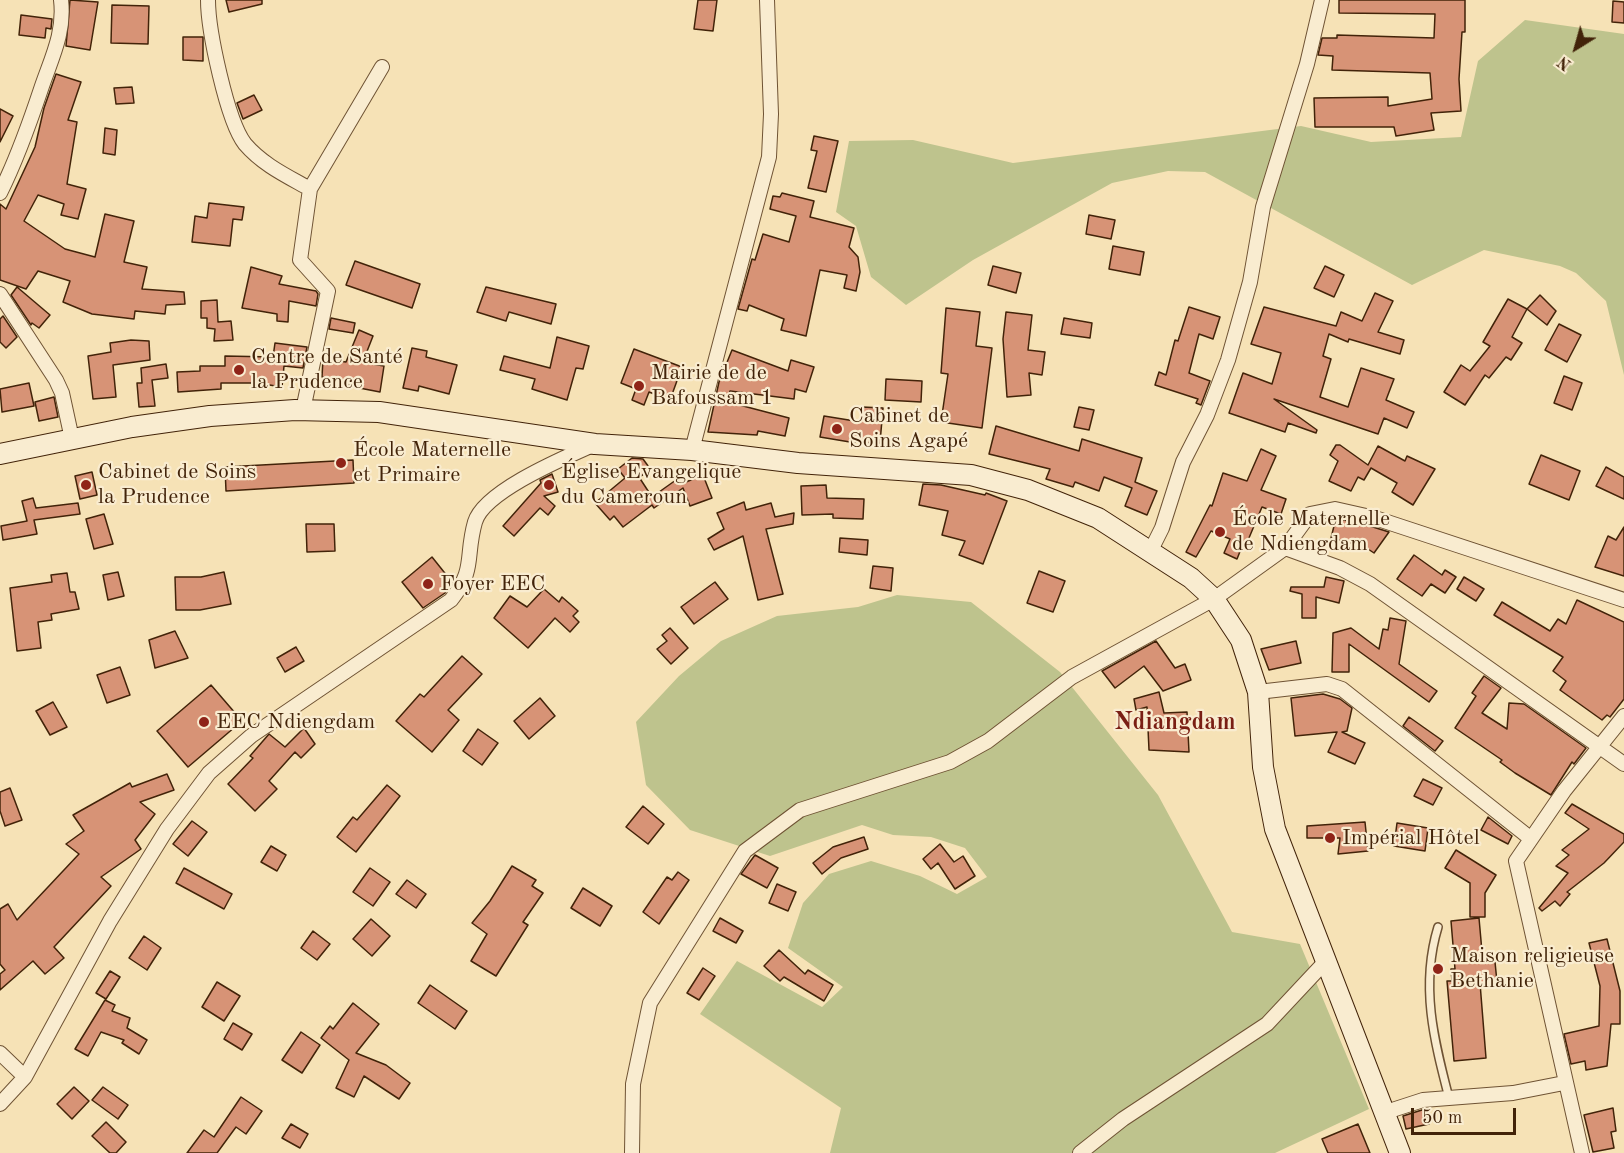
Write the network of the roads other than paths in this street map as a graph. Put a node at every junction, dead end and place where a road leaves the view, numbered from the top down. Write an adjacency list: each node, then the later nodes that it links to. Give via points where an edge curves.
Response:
1 (61, 0): 7 (street, via 56,51 24,141)
2 (208, 0): 6 (street, via 226,99 244,142 273,169)
3 (767, 0): 12 (street, via 769,157)
4 (1322, 0): 15 (street, via 1307,64 1263,207 1250,282 1228,360 1183,462)
5 (382, 67): 6 (street)
6 (310, 189): 9 (street, via 300,260 328,291)
7 (0, 193)
8 (0, 294): 10 (street, via 56,380)
9 (303, 410): 10 (street, via 210,416); 11 (street, via 379,412)
10 (72, 439): 13 (street)
11 (595, 444): 12 (street); 26 (street, via 533,472 501,493 476,518 465,583 451,600 251,736 209,773 167,829 110,921)
12 (692, 450): 15 (street, via 798,463 971,475 1064,502)
13 (0, 454)
14 (1285, 548): 16 (street); 17 (street, via 1311,513 1335,509 1375,518); 20 (street, via 1340,567 1370,584)
15 (1151, 550): 16 (street)
16 (1214, 599): 18 (street, via 1241,640); 31 (street, via 1072,677 987,741 950,762 800,810 744,851 650,1003 633,1084)
17 (1624, 600)
18 (1258, 692): 22 (street, via 1327,684 1342,689); 24 (street, via 1263,767 1275,829)
19 (1624, 716): 20 (street)
20 (1599, 747): 21 (street); 22 (street)
21 (1624, 764)
22 (1530, 838): 27 (street, via 1518,854 1516,867)
23 (1438, 927): 28 (lane, via 1430,954 1430,999 1433,1034)
24 (1326, 961): 30 (street); 32 (street, via 1267,1024 1123,1119)
25 (0, 1053): 26 (street)
26 (25, 1077): 29 (street)
27 (1564, 1083): 28 (street, via 1513,1093); 34 (street)
28 (1449, 1098): 30 (street)
29 (0, 1104)
30 (1383, 1113): 33 (street)
31 (632, 1153)
32 (1080, 1153)
33 (1400, 1153)
34 (1582, 1153)

